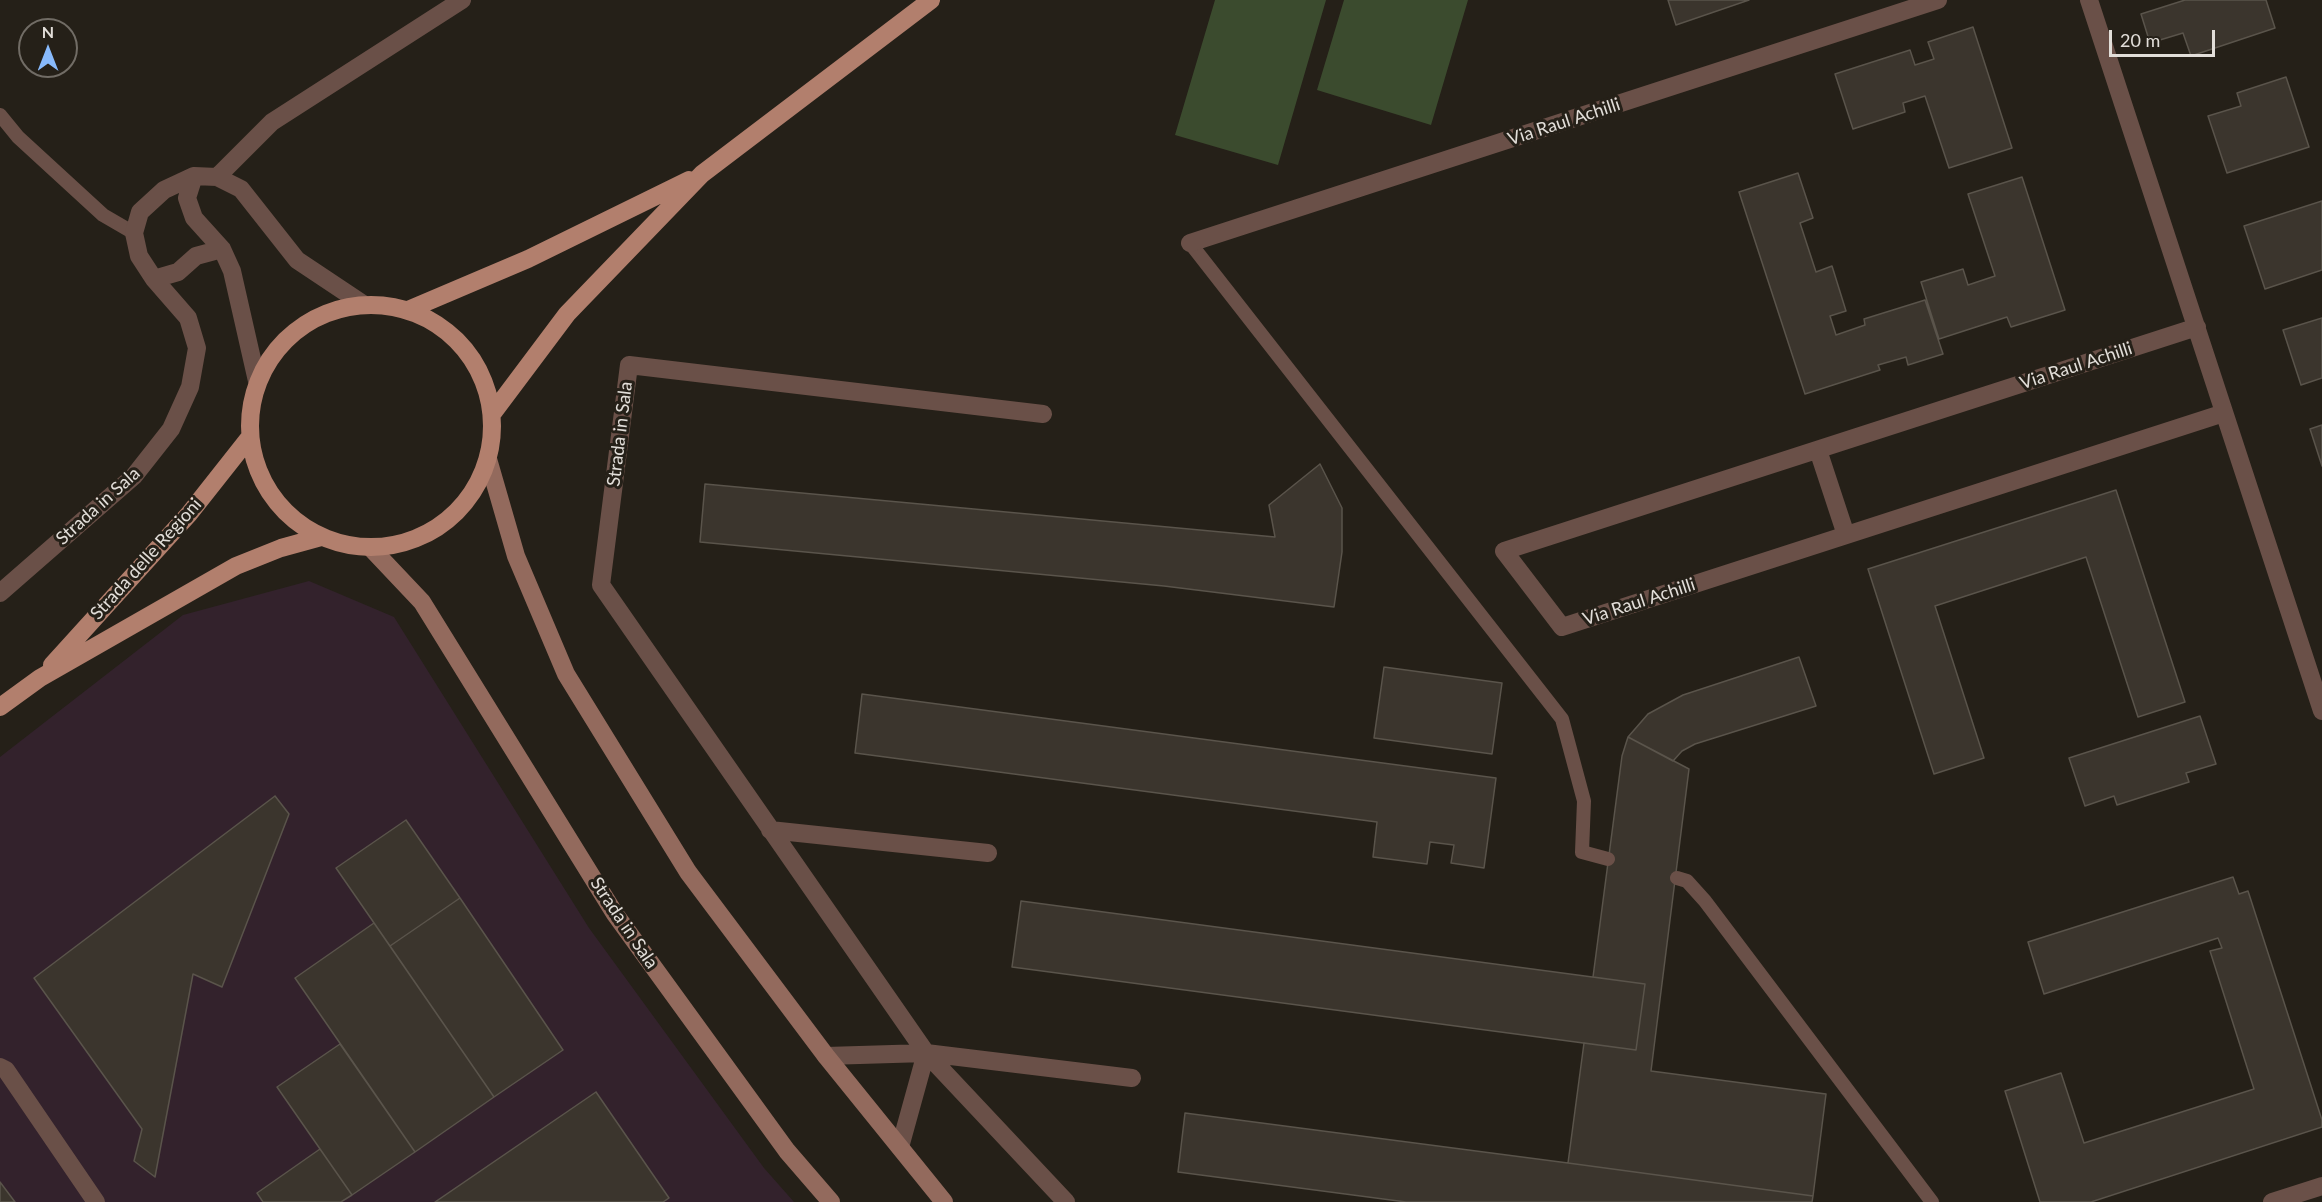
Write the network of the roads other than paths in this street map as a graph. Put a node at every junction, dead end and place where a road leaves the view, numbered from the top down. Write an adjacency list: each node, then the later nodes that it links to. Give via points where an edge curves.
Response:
1 (462, 0): 8 (street, via 272,122)
2 (931, 0): 6 (main road)
3 (1938, 0): 10 (street, Via Raul Achilli)
4 (2089, 0): 15 (street)
5 (0, 116): 9 (lane, via 103,215)
6 (702, 174): 14 (main road, via 528,259); 18 (main road, via 567,314)
7 (194, 176): 8 (street); 9 (street, via 164,190 140,212); 11 (street, via 187,198 194,218)
8 (217, 177): 13 (street, via 241,189 297,260)
9 (134, 233): 12 (street, Strada in Sala, via 139,256)
10 (1190, 243): 32 (lane, via 1562,719 1584,801 1582,852)
11 (222, 249): 12 (street, via 196,256 178,272); 16 (street, via 232,271)
12 (154, 279): 26 (street, Strada in Sala, via 188,318 196,348 190,387 171,429 134,476)
13 (363, 304): 14 (main road); 16 (main road, via 329,311 299,327 274,351)
14 (408, 310): 18 (main road, via 440,326 466,349 484,380)
15 (2196, 327): 17 (street); 21 (street, Via Raul Achilli)
16 (257, 381): 20 (main road, via 250,409)
17 (2224, 413): 23 (street, Via Raul Achilli); 29 (street)
18 (492, 414): 22 (main road)
19 (1042, 414): 30 (street, Strada in Sala, via 629,365 601,585)
20 (249, 438): 24 (main road, via 257,469 272,497 294,520); 27 (main road, Strada delle Regioni, via 189,514)
21 (1818, 450): 23 (street); 23 (street, Via Raul Achilli, via 1504,551 1562,627)
22 (488, 459): 25 (main road, via 471,495 444,523 409,541); 35 (street, via 516,556 566,674 687,872)
23 (1846, 535)
24 (321, 537): 25 (main road); 27 (main road, Strada delle Regioni, via 236,566)
25 (370, 547): 41 (street, Strada in Sala, via 422,602 615,914 787,1151)
26 (0, 592)
27 (40, 678): 28 (main road, Strada delle Regioni)
28 (0, 707)
29 (2322, 711)
30 (770, 830): 31 (street); 34 (street, Strada in Sala)
31 (988, 853)
32 (1608, 859)
33 (1677, 878): 44 (lane, via 1687,881 1705,901)
34 (926, 1053): 35 (street); 37 (street); 38 (street); 43 (street, Strada in Sala)
35 (826, 1056): 38 (street)
36 (0, 1067): 40 (street, via 6,1070)
37 (1132, 1078)
38 (900, 1147): 42 (street)
39 (2322, 1186): 45 (street)
40 (96, 1202)
41 (831, 1202)
42 (944, 1202)
43 (1066, 1202)
44 (1932, 1202)
45 (2272, 1202)

